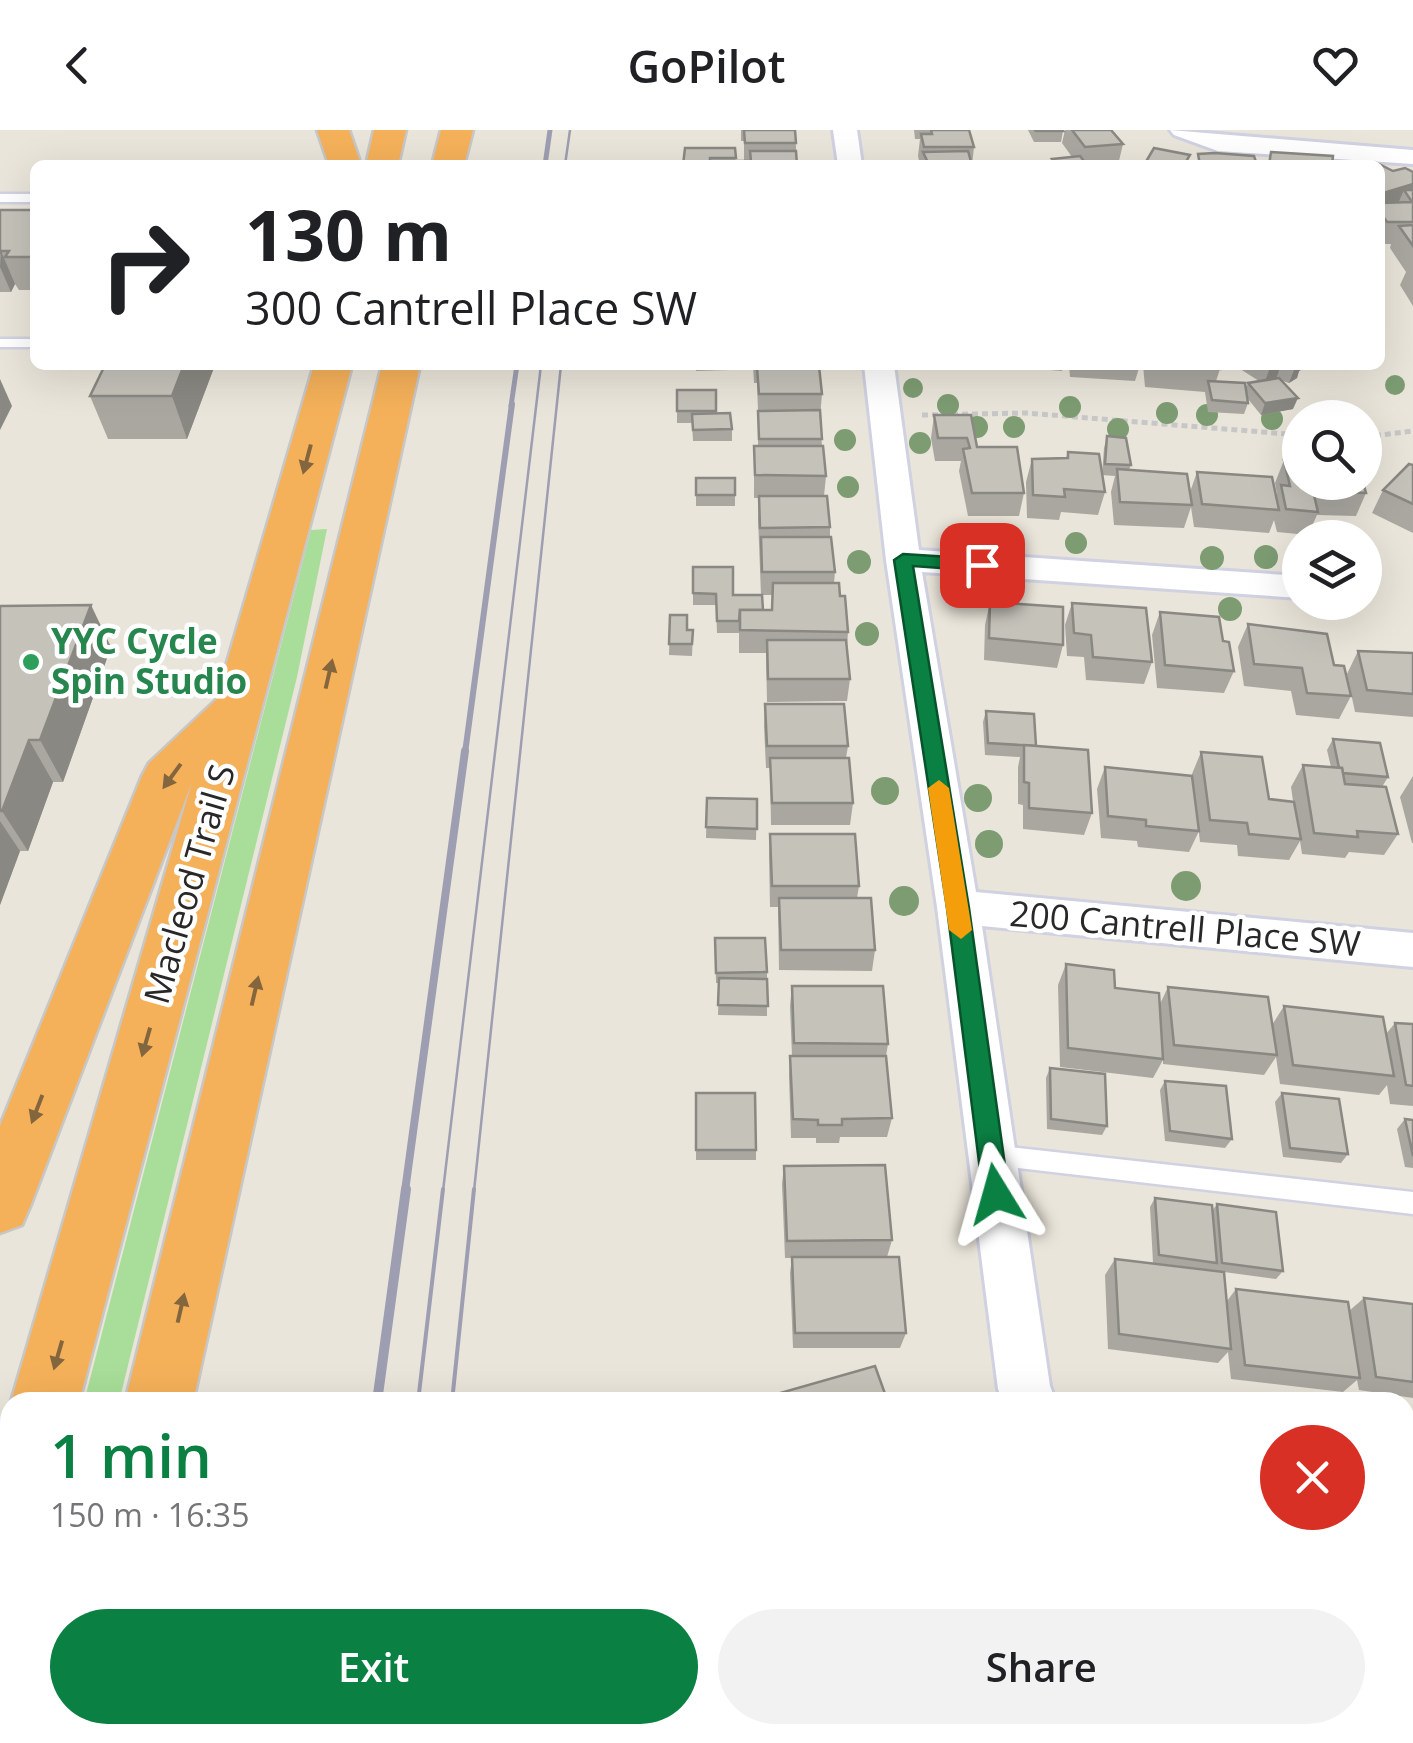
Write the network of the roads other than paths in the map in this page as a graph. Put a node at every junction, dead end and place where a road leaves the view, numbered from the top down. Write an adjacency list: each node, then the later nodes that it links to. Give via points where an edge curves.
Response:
1 (334, 130): 7 (highway)
2 (390, 130): 8 (highway)
3 (457, 130): 9 (highway)
4 (845, 130): 10 (street)
5 (1182, 130): 6 (street, via 1218,144)
6 (1413, 157)
7 (344, 160)
8 (383, 160)
9 (449, 160)
10 (849, 160)
11 (0, 198): 12 (lane)
12 (30, 198)
13 (0, 343): 14 (lane)
14 (30, 343)
15 (332, 370): 20 (highway, Macleod Trail S, one-way to 20)
16 (400, 370): 27 (highway, one-way to 16)
17 (880, 370): 18 (street)
18 (903, 560): 19 (street); 21 (street)
19 (1282, 586)
20 (239, 706): 25 (highway, one-way to 25, via 167,776); 26 (highway, Macleod Trail S, one-way to 26)
21 (958, 908): 22 (street, 200 Cantrell Place SW); 23 (street)
22 (1413, 950)
23 (990, 1155): 24 (lane); 28 (street)
24 (1413, 1203)
25 (0, 1204)
26 (48, 1392)
27 (161, 1392)
28 (1025, 1392)

